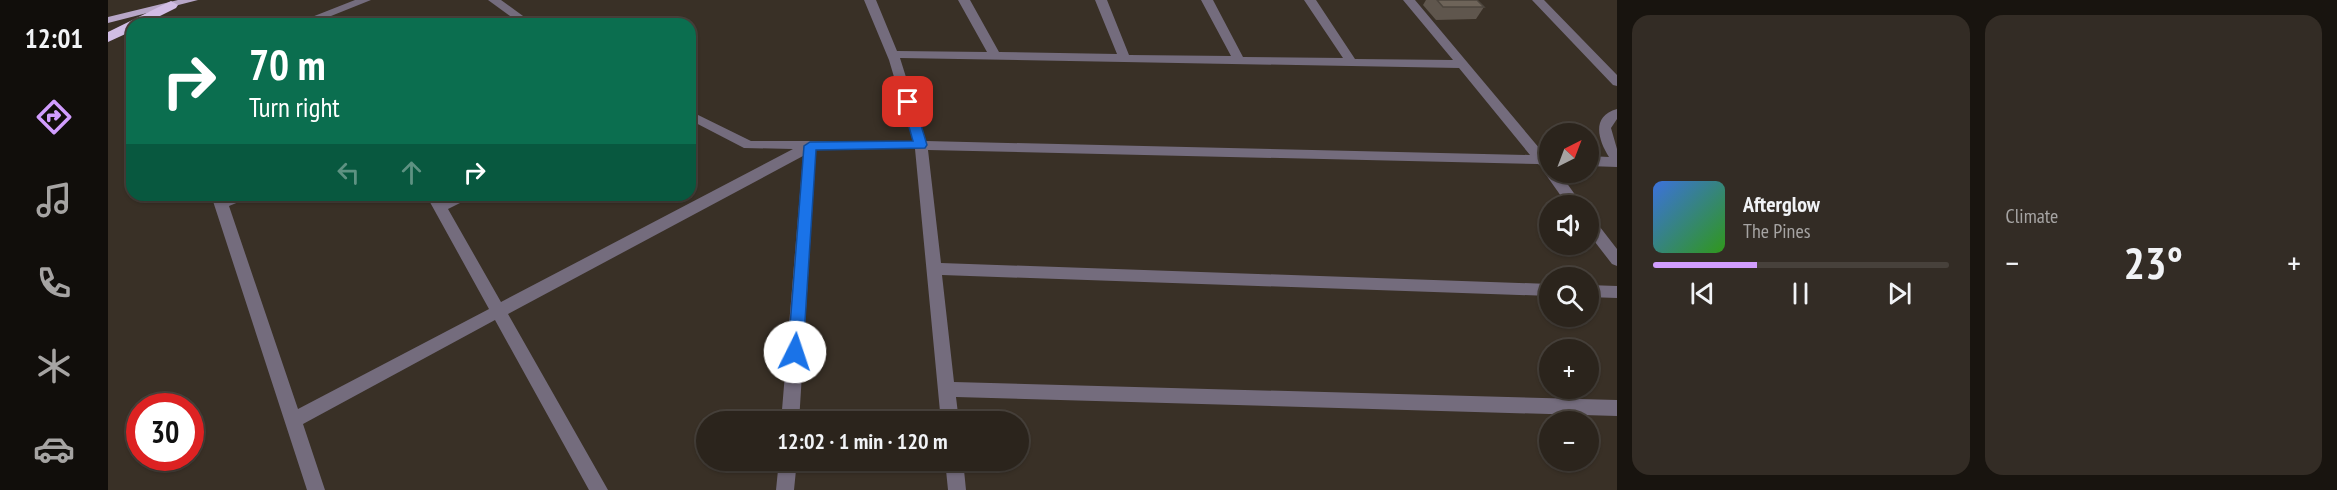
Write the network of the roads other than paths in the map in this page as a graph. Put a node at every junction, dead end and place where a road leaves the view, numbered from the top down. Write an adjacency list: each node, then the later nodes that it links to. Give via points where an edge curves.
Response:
1 (192, 0): 11 (main road)
2 (365, 0): 13 (street)
3 (494, 0): 17 (street)
4 (870, 0): 21 (street)
5 (964, 0): 22 (street)
6 (1101, 0): 23 (street)
7 (1207, 0): 24 (street)
8 (1310, 0): 25 (street)
9 (1409, 0): 26 (street)
10 (1538, 0): 27 (street)
11 (166, 3): 12 (main road); 14 (highway); 18 (main road)
12 (108, 11)
13 (332, 12): 15 (street); 16 (street)
14 (144, 18)
15 (316, 18)
16 (336, 18)
17 (520, 18)
18 (108, 20)
19 (126, 29): 20 (highway)
20 (108, 38)
21 (892, 54): 22 (street); 30 (street)
22 (995, 56): 23 (street)
23 (1124, 58): 24 (street)
24 (1239, 60): 25 (street)
25 (1351, 62): 26 (street)
26 (1460, 64): 32 (street)
27 (1617, 82)
28 (1617, 113): 33 (street, via 1608,118 1603,130)
29 (696, 118): 31 (street, via 749,146)
30 (921, 145): 31 (street); 35 (street); 40 (street)
31 (810, 146): 44 (street); 47 (street)
32 (1539, 156)
33 (1617, 160): 34 (street)
34 (1599, 161)
35 (1539, 166)
36 (220, 201): 49 (street)
37 (436, 201): 44 (street)
38 (1599, 236): 39 (street)
39 (1617, 260)
40 (934, 269): 41 (street); 45 (street)
41 (1539, 290)
42 (1599, 291): 43 (street)
43 (1617, 292)
44 (498, 313): 49 (street); 53 (street)
45 (946, 389): 46 (street); 48 (street)
46 (1617, 408)
47 (791, 411)
48 (949, 411)
49 (293, 420): 52 (street)
50 (787, 471): 54 (street)
51 (955, 471): 55 (street)
52 (316, 490)
53 (598, 490)
54 (785, 490)
55 (957, 490)

